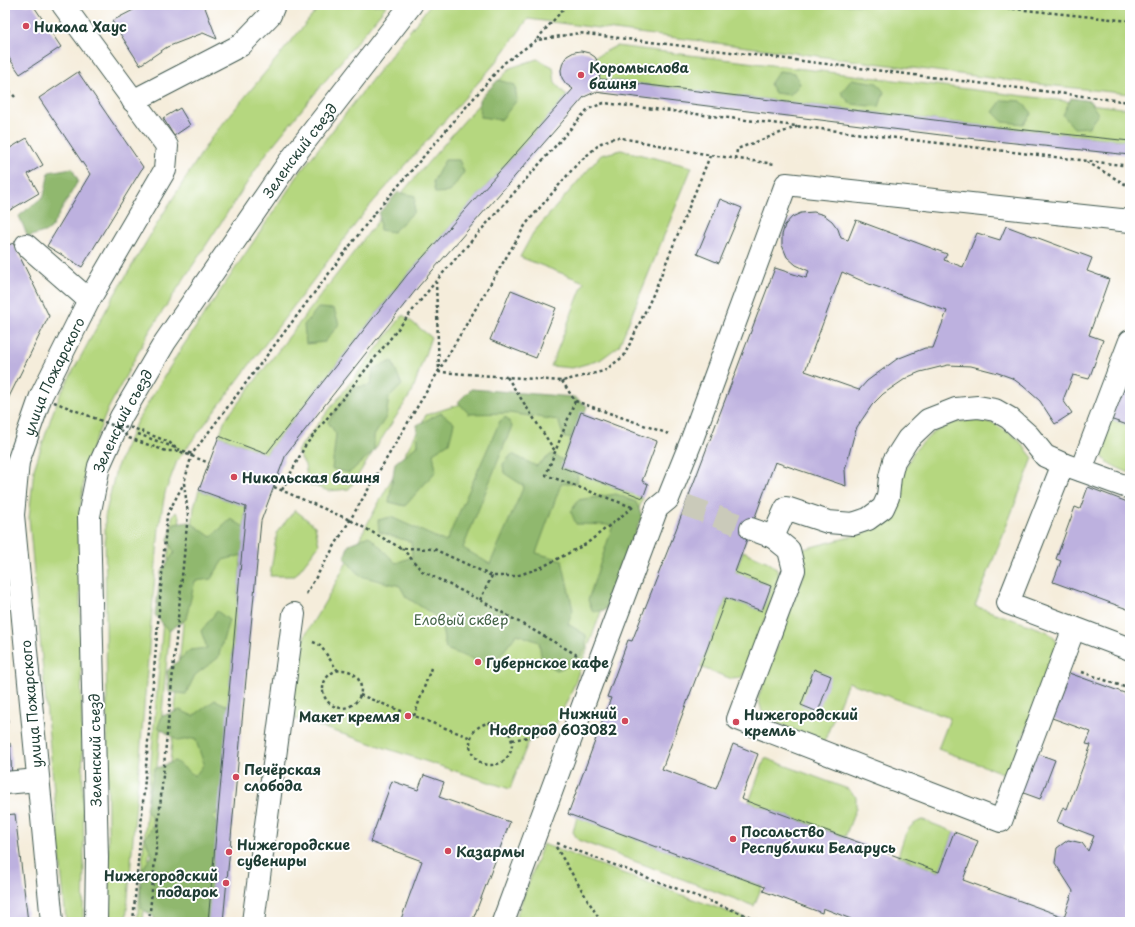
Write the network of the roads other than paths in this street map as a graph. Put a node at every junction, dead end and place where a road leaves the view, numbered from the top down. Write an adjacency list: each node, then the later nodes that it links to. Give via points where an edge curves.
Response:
1 (64, 5): 4 (main road, улица Пожарского)
2 (274, 5): 4 (main road, via 270,15 241,45)
3 (411, 5): 19 (main road, Зеленский съезд, via 289,162 170,336 121,417 99,466 89,516 97,858)
4 (133, 101): 7 (main road, улица Пожарского, via 167,146 166,170)
5 (1130, 221): 21 (main road, via 786,184 670,504 598,665)
6 (26, 245): 7 (main road)
7 (89, 300): 16 (main road, улица Пожарского, via 41,396 18,462 13,515)
8 (1130, 341): 9 (main road)
9 (1072, 467): 10 (main road); 12 (main road, via 1045,456 1030,436 995,410 978,407 956,409 928,420 908,439 894,461 884,508 868,519 853,524 828,522 786,508); 14 (main road, via 1008,603)
10 (1130, 488)
11 (751, 529): 12 (main road)
12 (773, 537): 14 (main road, via 789,550 794,570 738,720 1001,821)
13 (293, 623): 20 (main road)
14 (1074, 628): 15 (main road)
15 (1130, 649)
16 (38, 780): 17 (main road); 18 (main road, улица Пожарского)
17 (5, 783)
18 (52, 922)
19 (96, 922)
20 (253, 922)
21 (503, 922)

